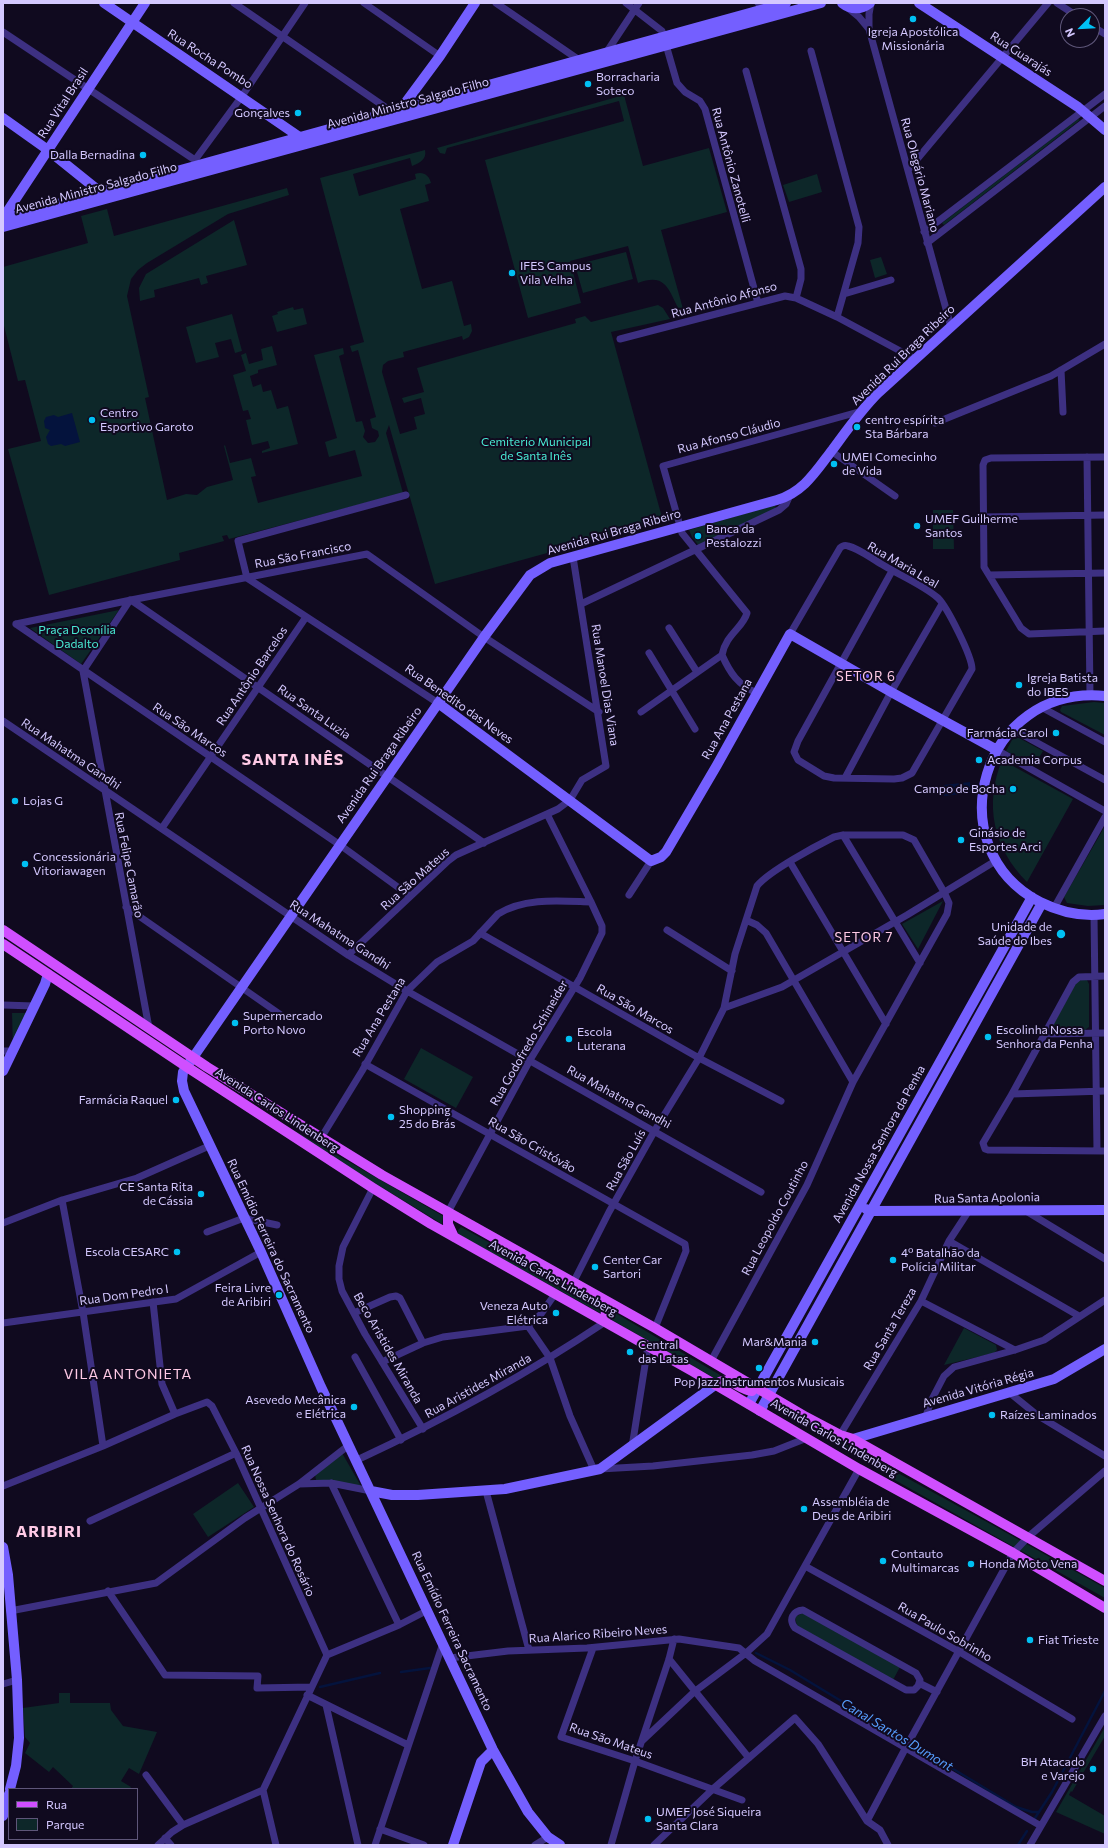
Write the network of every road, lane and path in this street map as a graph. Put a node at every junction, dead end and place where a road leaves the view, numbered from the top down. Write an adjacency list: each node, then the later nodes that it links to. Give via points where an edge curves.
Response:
1 (104, 3): 17 (street, Rua Rocha Pombo)
2 (145, 3): 17 (street, Rua Vital Brasil)
3 (234, 3): 20 (street)
4 (305, 3): 20 (street)
5 (364, 3): 23 (street)
6 (475, 3): 23 (street)
7 (496, 3): 26 (street)
8 (626, 3): 15 (street)
9 (786, 3): 16 (street, Avenida Ministro Salgado Filho)
10 (821, 3): 16 (street, Avenida Ministro Salgado Filho)
11 (870, 3): 14 (street, via 860,8); 18 (street, Rua Olegário Mariano)
12 (919, 3): 25 (street, Rua Guarajás)
13 (1048, 3): 25 (street)
14 (843, 4): 18 (street, Rua Olegário Mariano, via 859,16)
15 (637, 6): 21 (street, via 660,28); 24 (street)
16 (765, 9): 21 (street, Avenida Ministro Salgado Filho)
17 (132, 24): 28 (street, Rua Vital Brasil); 30 (street, Rua Rocha Pombo)
18 (869, 29): 41 (street, Rua Olegário Mariano)
19 (3, 32): 28 (street)
20 (282, 35): 30 (street); 35 (street, via 385,106)
21 (666, 41): 24 (street, Avenida Ministro Salgado Filho); 50 (street, Rua Antônio Zanotelli, via 677,83 685,92 700,101 705,109)
22 (811, 51): 48 (street, via 859,228 858,243)
23 (440, 56): 32 (street, via 406,102)
24 (607, 58): 26 (street, Avenida Ministro Salgado Filho)
25 (1002, 58): 34 (street, Rua Guarajás); 41 (street)
26 (583, 64): 32 (street, Avenida Ministro Salgado Filho); 33 (street, Avenida Ministro Salgado Filho)
27 (746, 71): 49 (street, via 801,269)
28 (88, 88): 39 (street, Rua Vital Brasil); 40 (street)
29 (1105, 94): 34 (street)
30 (242, 96): 38 (street, Rua Rocha Pombo); 40 (street)
31 (1105, 106): 34 (street)
32 (406, 109): 33 (street); 35 (street, Avenida Ministro Salgado Filho)
33 (418, 113): 35 (street, Avenida Ministro Salgado Filho)
34 (1085, 115): 37 (street, Rua Guarajás); 45 (street); 46 (street)
35 (392, 116): 38 (street, Avenida Ministro Salgado Filho)
36 (3, 118): 39 (street)
37 (1105, 130)
38 (301, 141): 40 (street, Avenida Ministro Salgado Filho)
39 (48, 150): 43 (street); 44 (street, Rua Vital Brasil, via 7,212)
40 (198, 166): 43 (street, Avenida Ministro Salgado Filho)
41 (908, 170): 45 (street, Rua Olegário Mariano)
42 (1105, 187): 52 (street, Avenida Rui Braga Ribeiro)
43 (105, 195): 44 (street, Avenida Ministro Salgado Filho)
44 (4, 222)
45 (924, 232): 46 (street, Rua Olegário Mariano)
46 (927, 242): 52 (street, Rua Olegário Mariano)
47 (891, 280): 48 (street)
48 (844, 294): 51 (street)
49 (796, 298): 50 (street, Rua Antônio Afonso, via 778,296); 51 (street, Rua Antônio Afonso)
50 (758, 303): 53 (street, Rua Antônio Afonso)
51 (838, 317): 55 (street, Rua Antônio Afonso)
52 (951, 327): 55 (street, Avenida Rui Braga Ribeiro)
53 (620, 339)
54 (1105, 344): 56 (street)
55 (915, 359): 57 (street, Avenida Rui Braga Ribeiro)
56 (1062, 370): 58 (street); 59 (street, via 1005,396)
57 (862, 411): 60 (street, Avenida Rui Braga Ribeiro); 69 (street, Rua Afonso Cláudio, via 663,466)
58 (1063, 412)
59 (935, 423)
60 (831, 451): 64 (street, Avenida Rui Braga Ribeiro, via 809,481); 65 (street)
61 (1087, 457): 62 (street); 66 (street); 68 (street, via 985,460)
62 (1105, 457)
63 (406, 495): 77 (street, via 238,541)
64 (790, 495): 69 (street, Avenida Rui Braga Ribeiro); 71 (street, via 786,504 779,510)
65 (895, 496)
66 (1088, 515): 67 (street); 68 (street); 75 (street)
67 (1105, 515)
68 (983, 516): 76 (street, via 984,563)
69 (678, 526): 71 (street); 72 (street, Avenida Rui Braga Ribeiro)
70 (840, 548): 73 (street, Rua Maria Leal, via 849,546); 86 (street, Rua Ana Pestana)
71 (695, 550): 79 (street); 89 (street, via 745,610 745,618 726,640)
72 (572, 556): 79 (street, Rua Manoel Dias Viana); 87 (street, Avenida Rui Braga Ribeiro, via 550,563 530,575)
73 (892, 571): 80 (street, Rua Maria Leal, via 930,593); 90 (street)
74 (1105, 573): 75 (street)
75 (1088, 574): 76 (street); 84 (street)
76 (989, 575): 84 (street, via 1025,632 1029,634)
77 (247, 578): 78 (street, Rua São Francisco); 81 (street, Rua Benedito das Neves); 87 (street, Rua São Francisco, via 368,554)
78 (130, 600): 82 (street, Rua São Francisco); 91 (street); 93 (street, Rua Santa Luzia)
79 (581, 604): 101 (street, Rua Manoel Dias Viana)
80 (942, 604): 95 (street); 103 (street, Rua Maria Leal, via 972,663 972,669)
81 (306, 617): 93 (street, Rua Antônio Barcelos); 99 (street, Rua Benedito das Neves)
82 (16, 624): 91 (street, Rua São Marcos)
83 (669, 628): 92 (street)
84 (1089, 631): 85 (street); 97 (street)
85 (1105, 631)
86 (790, 634): 90 (street); 96 (street, Rua Ana Pestana)
87 (484, 637): 99 (street, Avenida Rui Braga Ribeiro); 101 (street, Rua São Francisco)
88 (649, 653): 94 (street)
89 (722, 655): 92 (street); 96 (street, via 733,676 746,688)
90 (840, 663): 95 (street); 111 (street, via 794,749 794,755 824,776)
91 (83, 672): 109 (street, Rua São Marcos); 113 (street, Rua Felipe Camarão)
92 (697, 672): 94 (street)
93 (258, 687): 109 (street, Rua Antônio Barcelos); 110 (street, Rua Santa Luzia)
94 (672, 690): 102 (street); 105 (street)
95 (891, 692): 103 (street); 111 (street)
96 (757, 693): 123 (street, Rua Ana Pestana, via 666,852)
97 (1090, 695): 98 (street); 100 (street, via 1062,699)
98 (1105, 696)
99 (438, 703): 110 (street, Avenida Rui Braga Ribeiro); 114 (street, Rua Benedito das Neves)
100 (1040, 707): 106 (street); 107 (street)
101 (599, 712): 114 (street, Rua Manoel Dias Viana, via 606,766 582,780)
102 (641, 712)
103 (942, 720): 108 (street); 111 (street, via 908,776 894,779)
104 (3, 721): 113 (street, Rua Mahatma Gandhi)
105 (695, 729)
106 (1012, 729): 108 (street); 112 (street)
107 (1105, 742)
108 (997, 750): 115 (street); 122 (street, via 987,774 982,807 988,840)
109 (210, 757): 118 (street, Rua Antônio Barcelos); 121 (street, Rua São Marcos)
110 (387, 776): 120 (street, Rua Santa Luzia); 121 (street, Avenida Rui Braga Ribeiro)
111 (845, 778)
112 (1105, 780)
113 (104, 789): 118 (street, Rua Mahatma Gandhi); 131 (street, Rua Felipe Camarão)
114 (570, 800): 116 (street, Rua São Mateus); 123 (street, Rua Benedito das Neves)
115 (1105, 811)
116 (547, 814): 120 (street, Rua São Mateus); 129 (street)
117 (1105, 817): 132 (street)
118 (162, 828): 135 (street, Rua Mahatma Gandhi)
119 (843, 835): 124 (street, Rua São Luís, via 827,840); 125 (street, Rua Leopoldo Coutinho, via 909,837 914,840); 137 (street)
120 (484, 843): 127 (street, Rua São Mateus, via 452,858)
121 (340, 845): 127 (street, Rua São Marcos); 135 (street, Avenida Rui Braga Ribeiro)
122 (997, 860): 125 (street); 128 (street, via 1010,878)
123 (651, 861): 126 (street, Rua Ana Pestana)
124 (790, 862): 136 (street, Rua São Luís, via 775,870 757,886); 142 (street)
125 (944, 892): 137 (street); 145 (street, Rua Leopoldo Coutinho, via 949,908)
126 (629, 895)
127 (410, 896): 143 (street, Rua São Mateus)
128 (1032, 897): 130 (street); 146 (street, Avenida Nossa Senhora da Penha)
129 (591, 902): 140 (street, Rua Ana Pestana, via 553,901 512,907 498,914); 154 (street, Rua Godofredo Schineider, via 602,926 601,938)
130 (1042, 903): 132 (street); 149 (street, Avenida Nossa Senhora da Penha)
131 (126, 907): 153 (street); 161 (street, Rua Felipe Camarão)
132 (1054, 908): 134 (street)
133 (1105, 914): 134 (street)
134 (1094, 915): 150 (street)
135 (291, 916): 143 (street, Rua Mahatma Gandhi); 153 (street, Avenida Rui Braga Ribeiro)
136 (746, 920): 147 (street, Rua São Luís); 152 (street, via 766,933)
137 (895, 922): 142 (street); 145 (street)
138 (3, 930): 144 (main road, Avenida Carlos Lindenberg)
139 (667, 930): 147 (street)
140 (480, 933): 154 (street, Rua São Marcos); 155 (street, Rua Ana Pestana, via 466,945 437,962)
141 (3, 944): 148 (main road, Avenida Carlos Lindenberg)
142 (843, 951): 152 (street); 160 (street)
143 (348, 955): 155 (street, Rua Mahatma Gandhi)
144 (52, 962): 148 (main road); 161 (main road, Avenida Carlos Lindenberg)
145 (920, 963): 160 (street, Rua Leopoldo Coutinho)
146 (992, 969): 149 (street); 175 (street, Avenida Nossa Senhora da Penha)
147 (732, 970): 158 (street, Rua São Luís)
148 (48, 974): 157 (street); 170 (main road, Avenida Carlos Lindenberg)
149 (1002, 975): 177 (street, Avenida Nossa Senhora da Penha)
150 (1094, 976): 151 (street); 162 (street); 164 (street, via 1075,979)
151 (1105, 976)
152 (793, 981): 158 (street); 172 (street)
153 (242, 987): 159 (street); 166 (street, Avenida Rui Braga Ribeiro)
154 (574, 987): 167 (street, Rua São Marcos); 168 (street, Rua Godofredo Schineider)
155 (406, 991): 168 (street, Rua Mahatma Gandhi); 169 (street, Rua Ana Pestana)
156 (3, 1005): 157 (street)
157 (34, 1006): 165 (street)
158 (724, 1008): 167 (street, Rua São Luís)
159 (281, 1015)
160 (886, 1024): 172 (street, Rua Leopoldo Coutinho)
161 (149, 1028): 166 (main road, Avenida Carlos Lindenberg)
162 (1095, 1033): 163 (street); 164 (street); 173 (street)
163 (1105, 1033)
164 (1044, 1034): 176 (street)
165 (8, 1051): 171 (street)
166 (192, 1058): 170 (street, Avenida Rui Braga Ribeiro); 181 (main road, Avenida Carlos Lindenberg)
167 (699, 1058): 178 (street, Rua São Marcos); 179 (street, Rua São Luís)
168 (530, 1060): 179 (street, Rua Mahatma Gandhi); 180 (street, Rua Godofredo Schineider)
169 (366, 1064): 180 (street, Rua São Cristóvão); 181 (street, Rua Ana Pestana)
170 (186, 1067): 182 (street, Rua Emídio Ferreira do Sacramento, via 182,1075 182,1087); 187 (main road, Avenida Carlos Lindenberg)
171 (3, 1071)
172 (853, 1082): 228 (street, Rua Leopoldo Coutinho, via 807,1185)
173 (1096, 1090): 174 (street); 176 (street); 184 (street)
174 (1105, 1091)
175 (922, 1094): 177 (street); 183 (street, Avenida Nossa Senhora da Penha)
176 (1012, 1094): 184 (street, via 983,1140 983,1146 988,1150)
177 (932, 1100): 186 (street, Avenida Nossa Senhora da Penha)
178 (781, 1101)
179 (655, 1130): 188 (street, Rua Mahatma Gandhi); 190 (street, Rua São Luís)
180 (490, 1134): 190 (street, Rua São Cristóvão); 195 (street, Rua Godofredo Schineider)
181 (321, 1138): 195 (main road, Avenida Carlos Lindenberg)
182 (209, 1146): 189 (street, via 137,1178); 197 (street, Rua Emídio Ferreira do Sacramento)
183 (892, 1149): 186 (street); 191 (street, Avenida Nossa Senhora da Penha)
184 (1097, 1151): 185 (street)
185 (1105, 1151)
186 (902, 1155): 194 (street, Avenida Nossa Senhora da Penha)
187 (373, 1188): 201 (main road, Avenida Carlos Lindenberg); 212 (street, Beco Aristides Miranda, via 340,1256 339,1279 342,1291)
188 (762, 1192)
189 (62, 1200): 198 (street); 211 (street)
190 (613, 1204): 205 (street, Rua São Luís); 219 (street, Rua São Cristóvão, via 686,1246)
191 (860, 1206): 194 (street); 213 (street, Avenida Nossa Senhora da Penha)
192 (1024, 1210): 193 (street, Rua Santa Apolonia); 196 (street, Rua Santa Apolonia); 204 (street)
193 (1105, 1210)
194 (870, 1211): 196 (street, Rua Santa Apolonia); 216 (street, Avenida Nossa Senhora da Penha)
195 (448, 1212): 201 (main road, via 448,1224); 205 (main road, Avenida Carlos Lindenberg)
196 (968, 1212): 202 (street, Rua Santa Tereza)
197 (244, 1218): 199 (street); 200 (street); 203 (street, Rua Emídio Ferreira do Sacramento)
198 (3, 1223)
199 (277, 1224)
200 (207, 1232)
201 (454, 1237): 206 (main road, Avenida Carlos Lindenberg)
202 (949, 1241): 209 (street, Rua Santa Tereza); 214 (street)
203 (261, 1252): 210 (street, Rua Dom Pedro I, via 176,1300); 238 (street, Rua Emídio Ferreira do Sacramento)
204 (1105, 1258)
205 (573, 1283): 207 (main road, Avenida Carlos Lindenberg)
206 (555, 1294): 215 (main road, Avenida Carlos Lindenberg); 218 (street, via 541,1314)
207 (601, 1298): 215 (main road, via 606,1310); 219 (main road, Avenida Carlos Lindenberg)
208 (1105, 1300): 214 (street)
209 (921, 1301): 223 (street); 240 (street, Rua Santa Tereza)
210 (153, 1302): 211 (street, Rua Dom Pedro I); 236 (street, via 162,1384)
211 (83, 1312): 217 (street, Rua Dom Pedro I); 245 (street)
212 (354, 1313): 220 (street, via 396,1296 400,1298); 229 (street, Beco Aristides Miranda)
213 (798, 1316): 216 (street); 224 (street, Avenida Nossa Senhora da Penha)
214 (1079, 1316): 223 (street, via 1044,1340)
215 (605, 1322): 221 (main road, Avenida Carlos Lindenberg); 226 (street, Rua Aristides Miranda)
216 (809, 1322): 227 (street, Avenida Nossa Senhora da Penha)
217 (3, 1323)
218 (528, 1326): 220 (street, via 443,1337); 226 (street)
219 (655, 1328): 228 (main road, Avenida Carlos Lindenberg)
220 (423, 1343): 229 (street)
221 (648, 1346): 230 (main road, Avenida Carlos Lindenberg); 246 (street)
222 (1105, 1349): 232 (street, Avenida Vitória Régia, via 1054,1379)
223 (1015, 1350): 237 (street, via 954,1367 948,1371 931,1400)
224 (777, 1354): 227 (street); 231 (street, Avenida Nossa Senhora da Penha)
225 (355, 1357): 243 (street)
226 (550, 1358): 239 (street, Rua Aristides Miranda); 251 (street, via 570,1416)
227 (788, 1360): 233 (street, Avenida Nossa Senhora da Penha)
228 (711, 1361): 231 (main road, Avenida Carlos Lindenberg)
229 (382, 1362): 239 (street, Beco Aristides Miranda)
230 (715, 1385): 231 (main road, via 728,1380 748,1390); 234 (main road, Avenida Carlos Lindenberg); 246 (street)
231 (758, 1389): 233 (main road, Avenida Carlos Lindenberg); 234 (street, Avenida Nossa Senhora da Penha)
232 (1010, 1393): 237 (street, Avenida Vitória Régia); 248 (street, via 1036,1415)
233 (768, 1395): 235 (street, Avenida Nossa Senhora da Penha); 240 (main road, Avenida Carlos Lindenberg)
234 (749, 1404): 235 (main road, Avenida Carlos Lindenberg)
235 (760, 1411): 241 (main road, Avenida Carlos Lindenberg)
236 (175, 1414): 245 (street); 247 (street, Rua Nossa Senhora do Rosário, via 208,1402)
237 (926, 1416): 242 (street, Avenida Vitória Régia)
238 (336, 1417): 244 (street, Rua Emídio Ferreira Sacramento)
239 (423, 1428): 243 (street, Rua Aristides Miranda)
240 (840, 1435): 242 (main road, Avenida Carlos Lindenberg)
241 (807, 1438): 250 (main road, Avenida Carlos Lindenberg); 251 (street, via 774,1451 752,1455)
242 (854, 1439): 262 (main road, Avenida Carlos Lindenberg)
243 (401, 1440): 249 (street, Rua Aristides Miranda)
244 (349, 1445): 249 (street, Rua Emídio Ferreira Sacramento); 253 (street)
245 (104, 1446): 257 (street)
246 (632, 1447): 251 (street)
247 (236, 1453): 260 (street, Rua Nossa Senhora do Rosário); 261 (street)
248 (1105, 1456)
249 (357, 1460): 258 (street, Rua Emídio Ferreira Sacramento)
250 (859, 1469): 264 (main road, Avenida Carlos Lindenberg); 265 (street)
251 (597, 1470): 259 (street)
252 (1105, 1471): 262 (street)
253 (314, 1472): 254 (street, via 312,1478); 256 (street)
254 (318, 1483): 255 (street); 256 (street)
255 (331, 1483): 258 (street); 271 (street)
256 (299, 1484): 260 (street)
257 (3, 1486)
258 (371, 1491): 259 (street, via 392,1495 418,1495); 269 (street, Rua Emídio Ferreira Sacramento)
259 (486, 1491): 275 (street)
260 (260, 1508): 267 (street, via 156,1583); 278 (street, Rua Nossa Senhora do Rosário)
261 (90, 1521)
262 (1028, 1537): 264 (street); 266 (main road, Avenida Carlos Lindenberg)
263 (4, 1552): 270 (street)
264 (1013, 1553): 268 (main road, Avenida Carlos Lindenberg); 276 (street)
265 (805, 1566): 276 (street, Rua Paulo Sobrinho); 277 (street, via 767,1634)
266 (1105, 1580)
267 (108, 1591): 270 (street); 284 (street, via 166,1675 258,1676 257,1688)
268 (1105, 1608)
269 (428, 1610): 271 (street); 273 (street, Rua Emídio Ferreira Sacramento)
270 (10, 1611): 281 (street)
271 (398, 1625): 278 (street)
272 (674, 1640): 274 (street, Rua Alarico Ribeiro Neves); 277 (street, Rua Alarico Ribeiro Neves, via 736,1647); 280 (street)
273 (443, 1643): 279 (street, Rua Emídio Ferreira Sacramento); 292 (street)
274 (593, 1648): 275 (street, Rua Alarico Ribeiro Neves); 296 (street, Rua São Mateus, via 561,1738)
275 (529, 1650): 279 (street, Rua Alarico Ribeiro Neves)
276 (958, 1651): 286 (street); 290 (street, Rua Paulo Sobrinho)
277 (746, 1653): 285 (street); 293 (street, Rua Alarico Ribeiro Neves, via 755,1661)
278 (327, 1655): 284 (street)
279 (450, 1658): 294 (street, Rua Emídio Ferreira Sacramento)
280 (670, 1659): 285 (street); 291 (street)
281 (16, 1680): 283 (street); 298 (street, via 19,1751)
282 (919, 1683): 282 (street, via 916,1673 806,1611 797,1611 792,1615 791,1622 795,1628 906,1690 914,1690); 286 (street)
283 (3, 1684)
284 (311, 1687): 287 (street)
285 (694, 1692): 291 (street); 295 (street)
286 (937, 1692): 293 (street)
287 (307, 1695): 288 (street); 300 (street)
288 (326, 1705): 292 (street); 314 (street)
289 (1105, 1716): 306 (street)
290 (1072, 1719)
291 (642, 1741): 296 (street)
292 (408, 1745): 307 (street)
293 (905, 1748): 304 (street); 306 (street, Rua Alarico Ribeiro Neves)
294 (493, 1750): 308 (street, Rua Emídio Ferreira Sacramento, via 528,1812); 317 (street, via 481,1762)
295 (749, 1758): 299 (street); 304 (street, via 795,1718 818,1744)
296 (636, 1761): 299 (street, Rua São Mateus); 320 (street)
297 (146, 1775): 305 (street)
298 (10, 1788)
299 (714, 1788): 302 (street, Rua São Mateus); 321 (street)
300 (263, 1790): 305 (street); 313 (street)
301 (8, 1798): 303 (street)
302 (742, 1800)
303 (3, 1816)
304 (867, 1821): 322 (street, via 880,1830)
305 (183, 1825): 309 (street)
306 (1041, 1826): 310 (street)
307 (380, 1829): 315 (street); 316 (street)
308 (548, 1836): 318 (street); 319 (street, Rua Emídio Ferreira Sacramento)
309 (165, 1838): 311 (street); 312 (street)
310 (1033, 1844)
311 (158, 1845)
312 (171, 1845)
313 (276, 1845)
314 (358, 1845)
315 (375, 1845)
316 (424, 1845)
317 (453, 1845)
318 (535, 1845)
319 (560, 1845)
320 (611, 1845)
321 (654, 1845)
322 (888, 1845)

